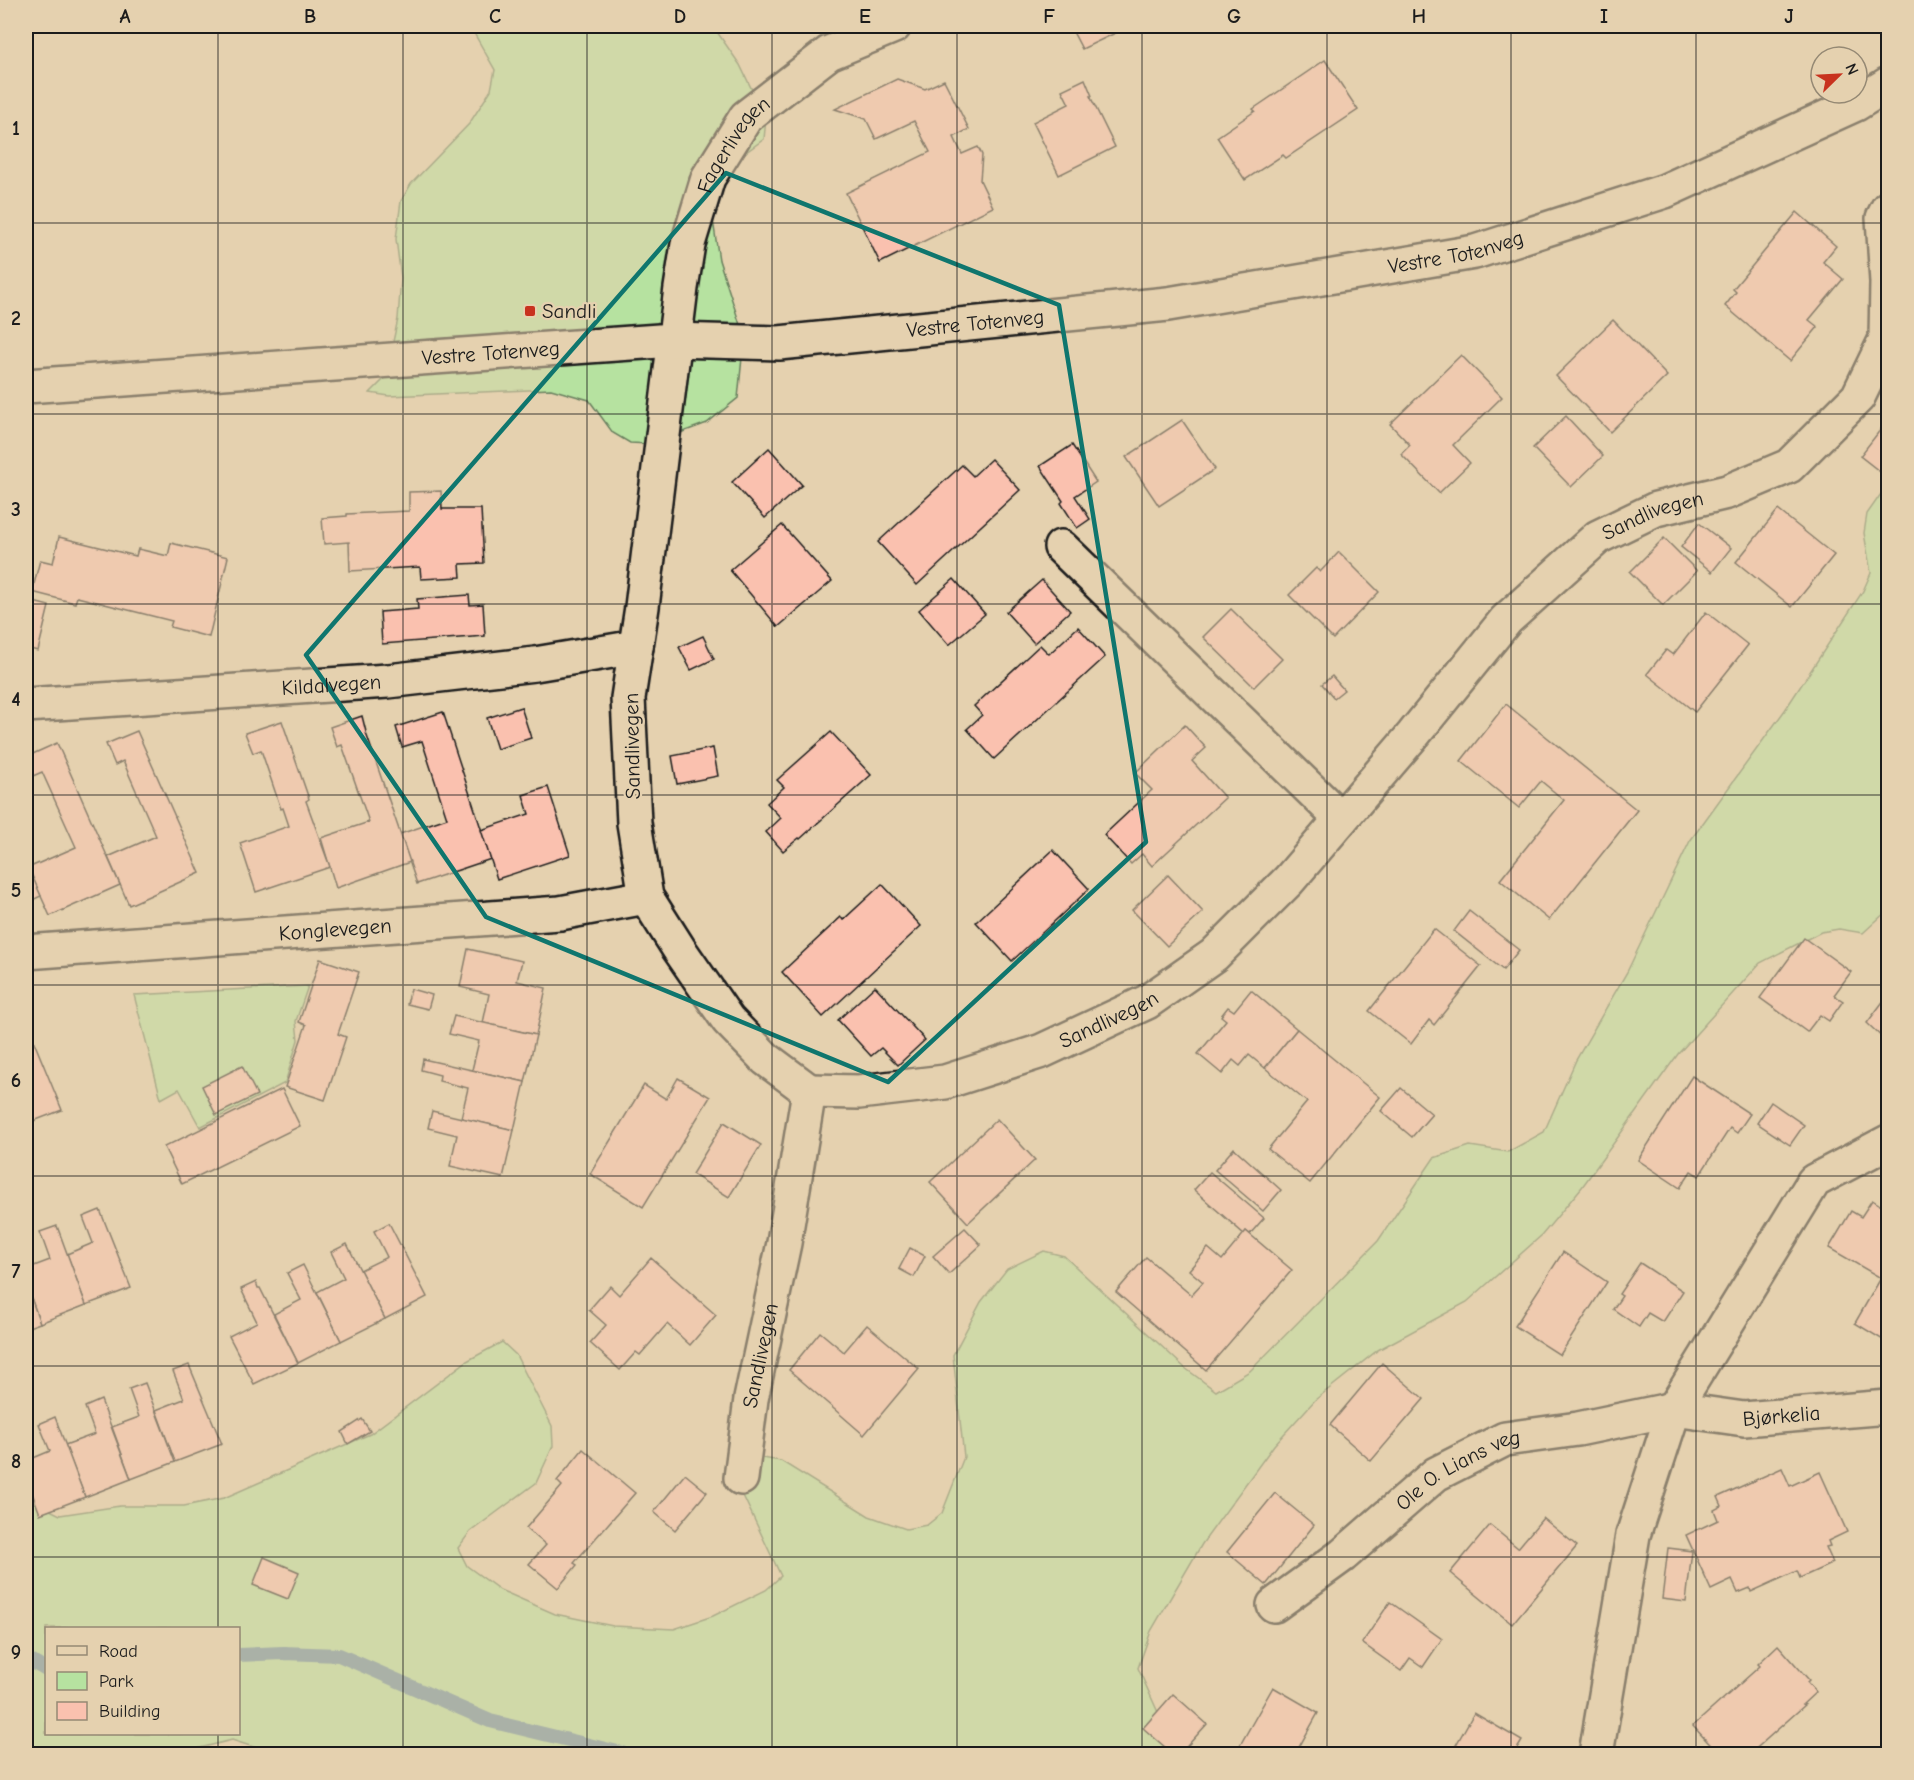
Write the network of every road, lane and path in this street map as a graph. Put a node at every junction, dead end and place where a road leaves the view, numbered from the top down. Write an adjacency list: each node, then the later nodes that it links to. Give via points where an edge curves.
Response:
1 (894, 26): 4 (street, Fagerlivegen, via 829,53 746,117 708,178 688,244)
2 (1888, 84): 4 (street, Vestre Totenveg, via 1856,104 1665,191 1475,252 1168,304 779,343)
3 (1888, 208): 9 (street, Sandlivegen, via 1883,218 1886,339 1858,397 1789,466 1727,492 1656,509 1598,537 1506,620)
4 (673, 340): 5 (street, Vestre Totenveg); 7 (street, Sandlivegen)
5 (26, 386)
6 (1061, 547): 9 (street)
7 (636, 647): 8 (street, Kildalvegen, via 535,664 388,681); 10 (street, Sandlivegen, via 628,698 634,823)
8 (26, 705)
9 (1341, 819): 12 (street, Sandlivegen, via 1289,880 1214,956 1147,1002 1042,1051 945,1082 859,1092)
10 (646, 897): 11 (street, Konglevegen, via 560,914); 12 (street, Sandlivegen, via 728,1020 766,1059)
11 (26, 952)
12 (809, 1091): 16 (street, Sandlivegen)
13 (1888, 1142): 15 (street, via 1814,1181)
14 (1888, 1407): 15 (street, Bjørkelia, via 1744,1419)
15 (1674, 1409): 17 (street, Ole O. Lians veg, via 1578,1429 1505,1438 1436,1473 1343,1555); 18 (street, via 1633,1535)
16 (741, 1478)
17 (1274, 1605)
18 (1596, 1755)

